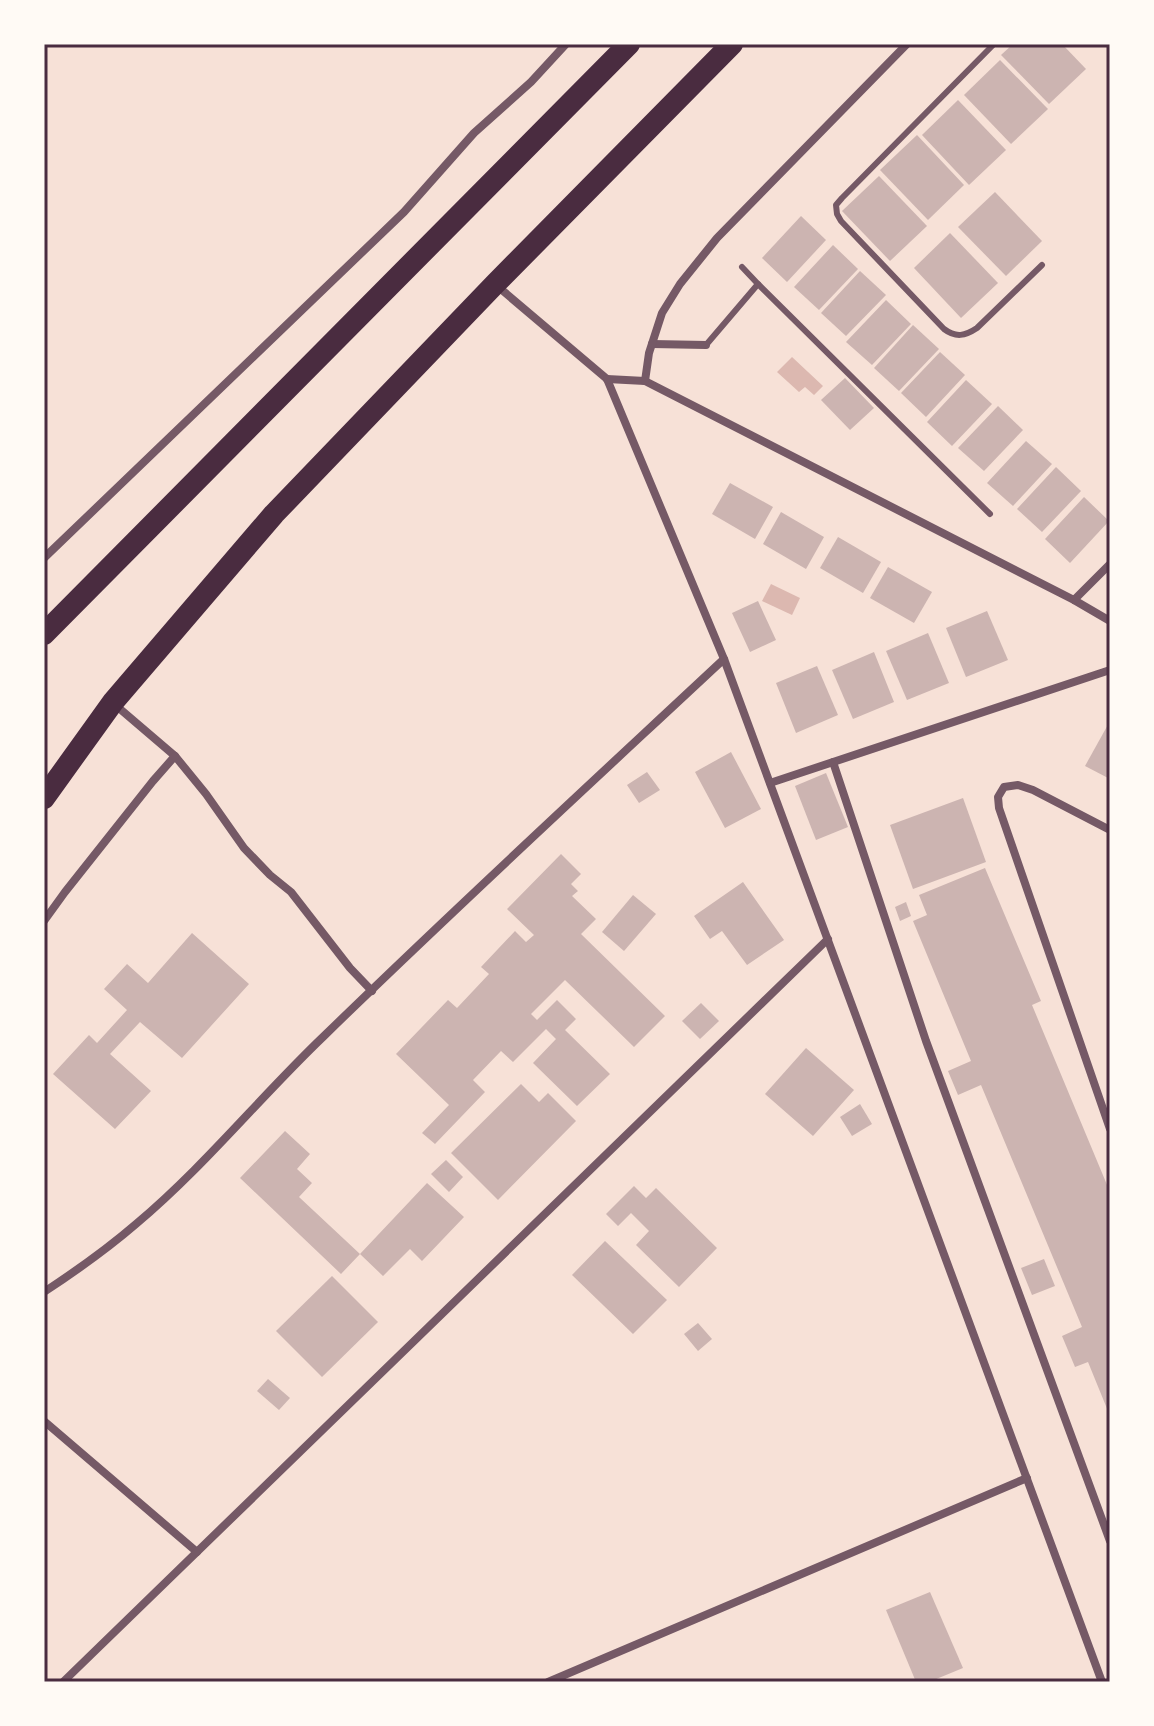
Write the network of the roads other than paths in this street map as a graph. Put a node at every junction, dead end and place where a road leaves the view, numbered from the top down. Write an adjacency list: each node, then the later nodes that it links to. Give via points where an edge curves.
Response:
1 (566, 44): 15 (street, via 474,133 404,212)
2 (629, 44): 19 (highway)
3 (732, 44): 8 (highway)
4 (907, 44): 10 (street, via 717,238 662,313)
5 (994, 44): 6 (lane, via 842,198 837,214 944,329 959,336 977,328)
6 (1042, 265)
7 (742, 267): 9 (lane)
8 (495, 284): 12 (street); 22 (highway, via 274,514)
9 (758, 284): 11 (lane); 14 (lane)
10 (652, 344): 11 (street); 13 (street)
11 (706, 345)
12 (607, 379): 13 (street); 20 (street)
13 (645, 381): 17 (street)
14 (990, 514)
15 (44, 558)
16 (1110, 564): 17 (street)
17 (1074, 600): 18 (street)
18 (1110, 621)
19 (44, 634)
20 (724, 659): 25 (street); 30 (street)
21 (1110, 670): 24 (street)
22 (113, 702): 23 (street); 26 (highway)
23 (175, 756): 28 (street); 30 (street, via 244,848 291,892)
24 (833, 762): 25 (street); 35 (street, via 926,1041)
25 (770, 783): 29 (street)
26 (44, 798)
27 (1110, 830): 31 (street, via 1018,785 1004,787 998,797)
28 (44, 921)
29 (828, 939): 34 (street); 36 (street)
30 (372, 991): 32 (street, via 137,1223)
31 (1110, 1129)
32 (44, 1292)
33 (44, 1421): 36 (street)
34 (1027, 1478): 38 (street); 39 (street)
35 (1110, 1541)
36 (197, 1552): 37 (street)
37 (63, 1682)
38 (548, 1682)
39 (1102, 1682)

